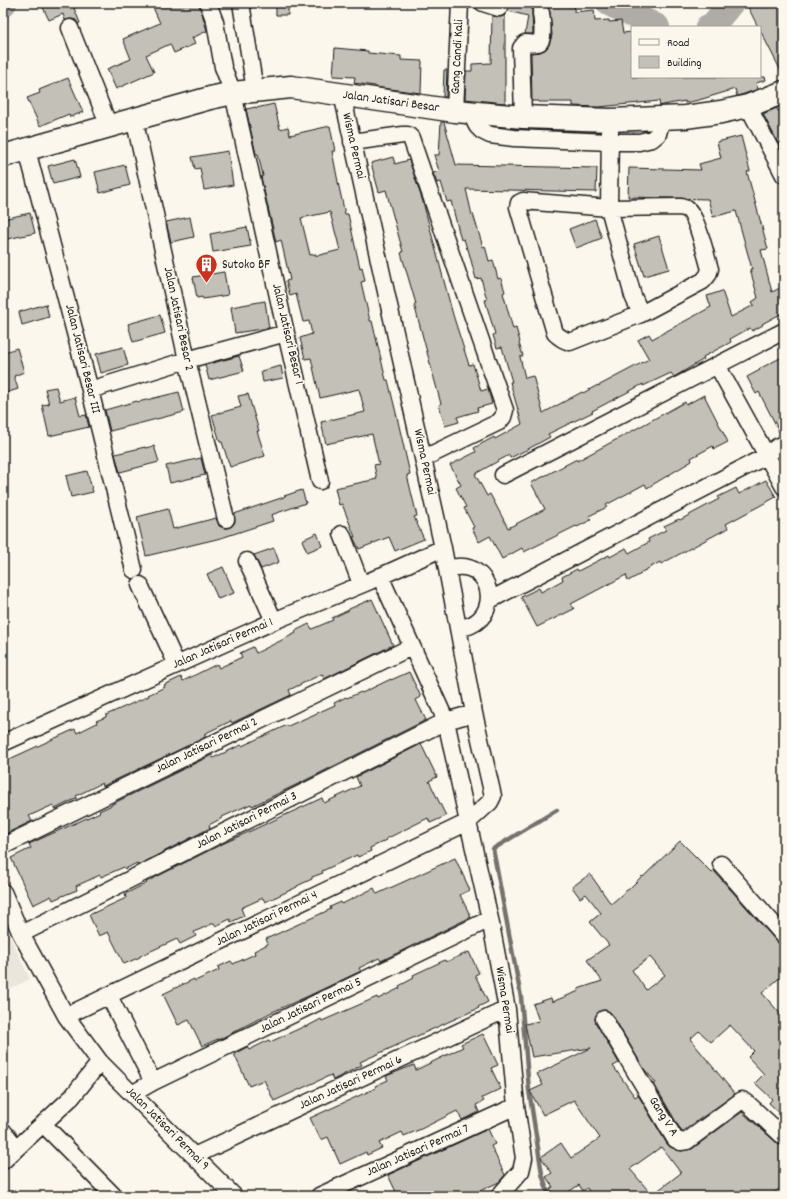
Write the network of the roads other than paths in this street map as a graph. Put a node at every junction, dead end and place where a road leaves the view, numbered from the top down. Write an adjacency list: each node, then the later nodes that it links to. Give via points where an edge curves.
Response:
1 (208, 3): 10 (street, Jalan Jatisari Besar 1, via 215,22 223,67)
2 (241, 3): 8 (street)
3 (460, 3): 13 (street, Gang Candi Kali)
4 (483, 3): 5 (street)
5 (499, 8)
6 (541, 14): 14 (street, via 541,41 525,43 521,48)
7 (70, 28): 18 (street)
8 (255, 90): 10 (street, Jalan Jatisari Besar); 11 (street, Jalan Jatisari Besar, via 291,87)
9 (784, 92): 12 (street, Jalan Jatisari Besar)
10 (233, 93): 15 (street, Jalan Jatisari Besar); 27 (street, Jalan Jatisari Besar 1)
11 (342, 94): 13 (street, Jalan Jatisari Besar); 19 (street, Wisma Permai)
12 (748, 106): 16 (street, Jalan Jatisari Besar, via 721,112); 23 (street)
13 (463, 112): 14 (street, Jalan Jatisari Besar); 20 (street, via 482,131 490,135)
14 (523, 117): 17 (street, Jalan Jatisari Besar)
15 (134, 118): 18 (street, Jalan Jatisari Besar); 28 (street, Jalan Jatisari Besar 2)
16 (662, 118): 17 (street, Jalan Jatisari Besar); 20 (street, via 658,134 652,139 639,142)
17 (610, 120): 20 (street)
18 (109, 126): 21 (street, Jalan Jatisari Besar)
19 (352, 142): 32 (street, Wisma Permai); 32 (street, via 403,135 411,138 504,410 499,422)
20 (610, 142): 24 (street)
21 (27, 150): 22 (street, Jalan Jatisari Besar); 30 (street, Jalan Jatisari Besar III)
22 (3, 156)
23 (784, 175)
24 (608, 208): 25 (street, via 633,296); 25 (street, via 681,207 691,212 696,222 710,269 708,275 703,281); 25 (street, via 523,201 518,206 555,333 560,338 570,342)
25 (641, 314)
26 (784, 331): 29 (street)
27 (286, 333): 28 (street); 34 (street, Jalan Jatisari Besar 1)
28 (187, 360): 30 (street); 36 (street, Jalan Jatisari Besar 2)
29 (717, 365): 31 (street); 33 (street)
30 (90, 390): 41 (street, Jalan Jatisari Besar III)
31 (772, 449): 35 (street); 45 (street)
32 (424, 458): 38 (street, Wisma Permai)
33 (503, 475)
34 (320, 481)
35 (784, 487)
36 (226, 519)
37 (342, 534): 43 (street)
38 (443, 548): 40 (street, Wisma Permai); 42 (street, Jalan Jatisari Permai 1)
39 (247, 561): 46 (street)
40 (448, 569): 45 (street, via 468,568 477,573 484,580); 47 (street, Wisma Permai)
41 (134, 570)
42 (380, 576): 43 (street, Jalan Jatisari Permai 1); 48 (street, Wisma Permai)
43 (361, 584): 46 (street, Jalan Jatisari Permai 1)
44 (140, 585): 49 (street)
45 (489, 594): 47 (street, via 486,611 480,620 470,626)
46 (274, 621): 49 (street, Jalan Jatisari Permai 1)
47 (459, 628): 50 (street, Wisma Permai)
48 (412, 647): 51 (street, Wisma Permai); 54 (street, Jalan Jatisari Permai 2)
49 (177, 665): 52 (street, Jalan Jatisari Permai 1)
50 (474, 713): 51 (street, Jalan Jatisari Permai 3); 53 (street, Wisma Permai, via 493,796)
51 (446, 721): 53 (street, Wisma Permai); 58 (street, Jalan Jatisari Permai 3)
52 (3, 743)
53 (468, 822): 57 (street, Wisma Permai); 60 (street, Jalan Jatisari Permai 4)
54 (3, 846)
55 (721, 864): 59 (street)
56 (3, 892): 58 (street, Jalan Jatisari Permai 9)
57 (490, 919): 61 (street, Wisma Permai); 65 (street, Jalan Jatisari Permai 5)
58 (21, 934): 62 (street, Jalan Jatisari Permai 9)
59 (784, 936)
60 (109, 996): 62 (street, Jalan Jatisari Permai 4); 65 (street)
61 (507, 1009): 67 (street, Wisma Permai); 72 (street, Jalan Jatisari Permai 6)
62 (66, 1016): 64 (street, Jalan Jatisari Permai 9)
63 (604, 1019): 70 (street, Gang V A, via 675,1139 687,1141 742,1100)
64 (100, 1062): 66 (street, Jalan Jatisari Permai 9); 68 (street, via 72,1097)
65 (153, 1082): 66 (street, Jalan Jatisari Permai 5)
66 (132, 1094): 72 (street, Jalan Jatisari Permai 9)
67 (516, 1106): 76 (street, Jalan Jatisari Permai 7); 77 (street, Wisma Permai, via 524,1158 521,1171)
68 (43, 1124): 71 (street); 74 (street)
69 (3, 1131): 71 (street)
70 (784, 1137)
71 (17, 1148): 73 (street)
72 (194, 1156): 75 (street, Jalan Jatisari Permai 9)
73 (3, 1161)
74 (106, 1193)
75 (234, 1196)
76 (319, 1196)
77 (499, 1196)

